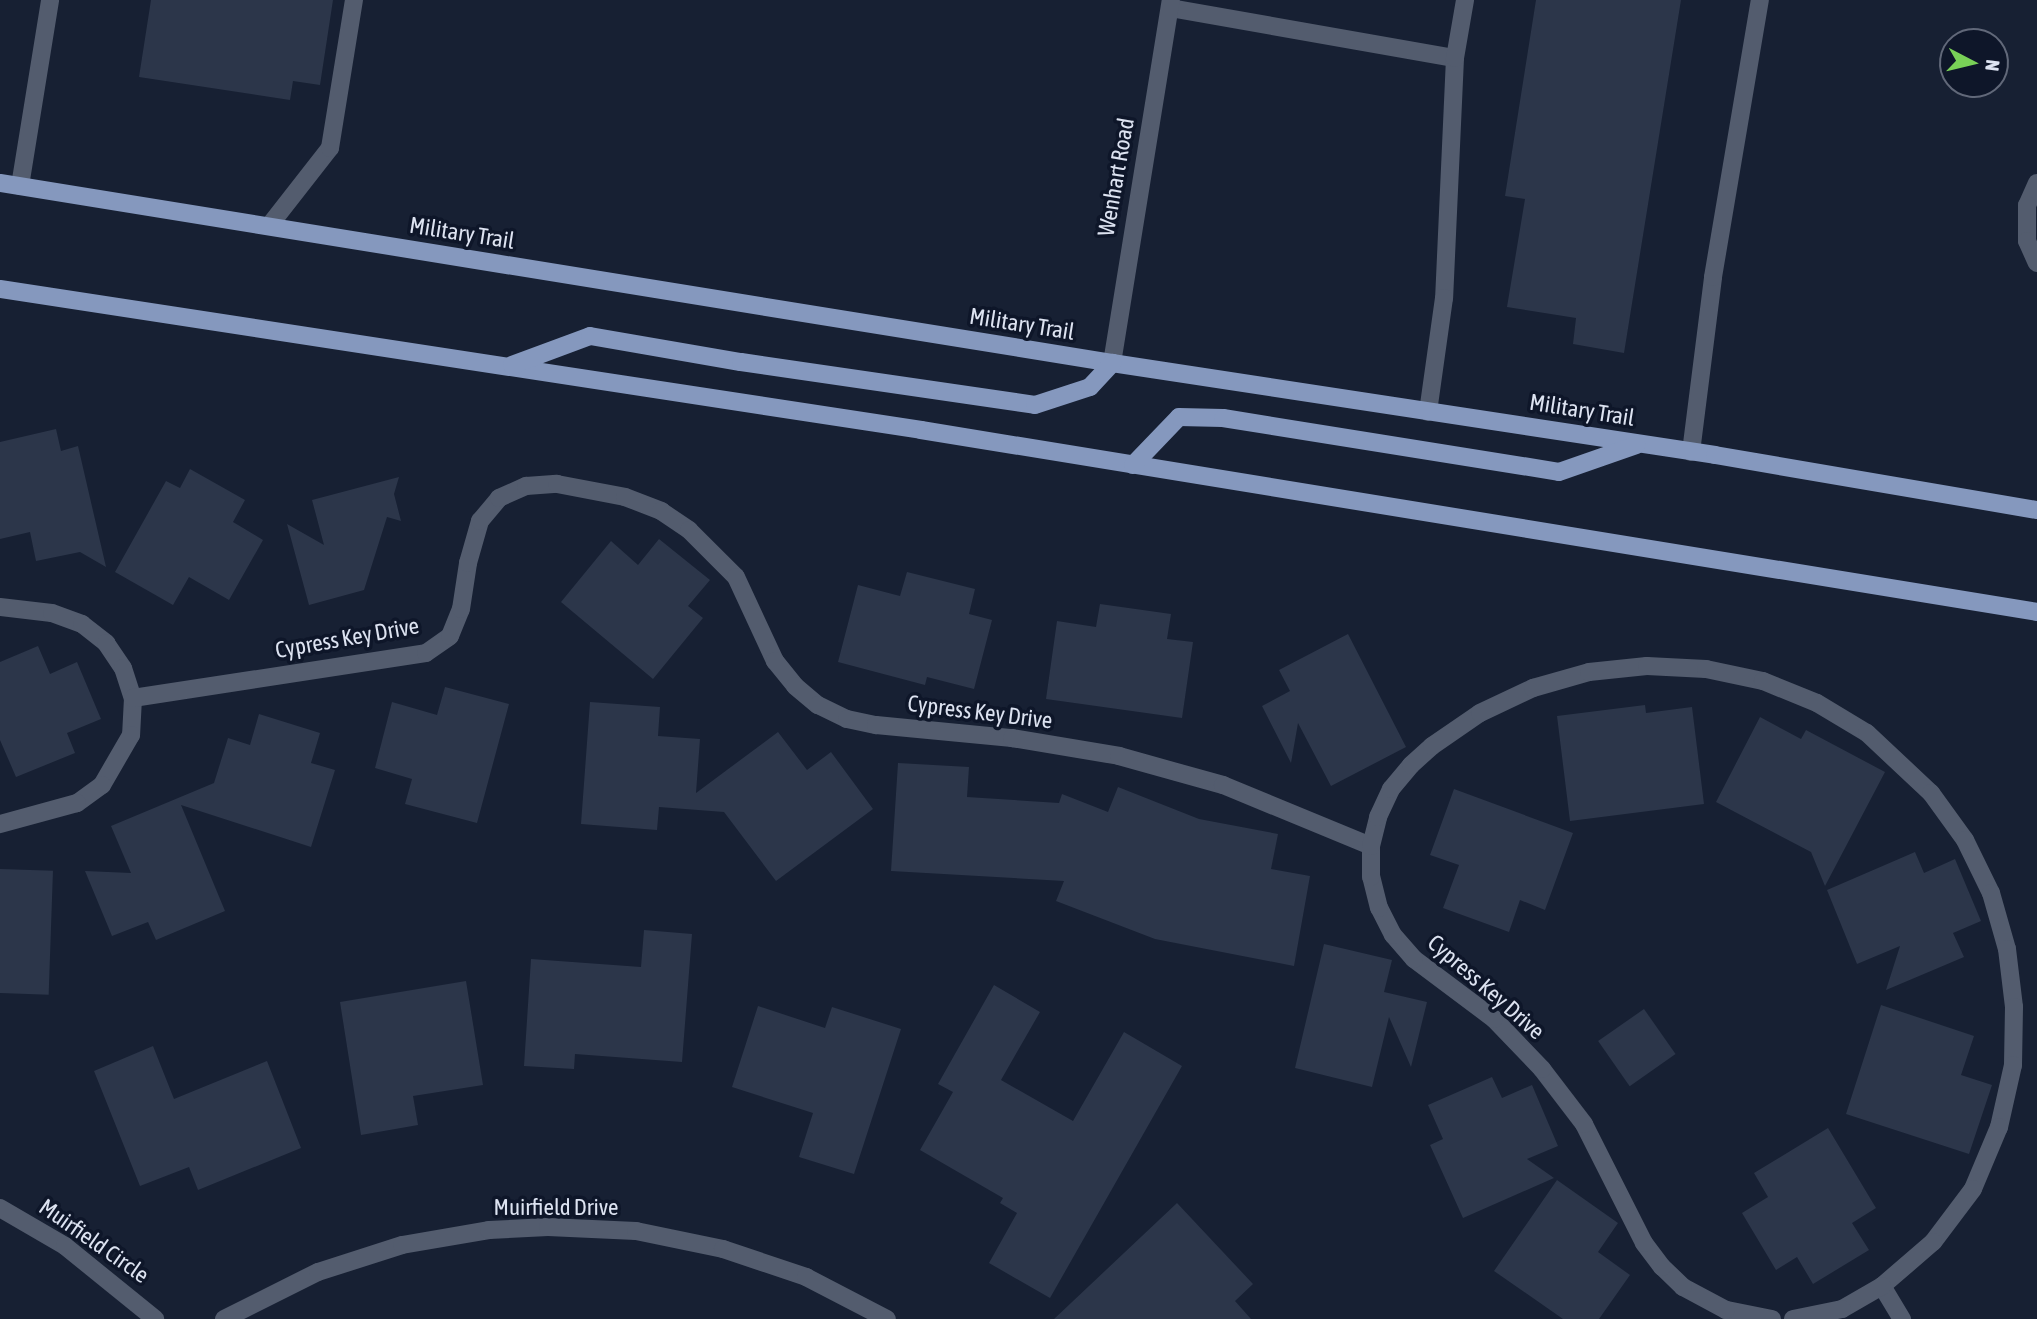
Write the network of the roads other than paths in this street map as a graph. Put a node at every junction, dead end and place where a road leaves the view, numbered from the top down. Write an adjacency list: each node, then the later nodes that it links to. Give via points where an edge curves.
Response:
1 (50, 0): 9 (street)
2 (354, 0): 10 (street, via 330,148)
3 (1465, 0): 6 (street)
4 (1760, 0): 17 (street, via 1713,277)
5 (1170, 4): 6 (street); 13 (street, Wenhart Road)
6 (1455, 58): 15 (street, via 1444,298)
7 (0, 183): 9 (main road, Military Trail)
8 (2037, 183): 11 (street, via 2027,205 2027,241)
9 (20, 186): 10 (main road, Military Trail)
10 (269, 226): 13 (main road, Military Trail)
11 (2037, 263)
12 (0, 289): 14 (main road)
13 (1112, 363): 14 (main road, via 1090,387 1035,405 590,336); 15 (main road, Military Trail)
14 (509, 366): 18 (main road)
15 (1428, 412): 16 (main road, Military Trail)
16 (1640, 444): 17 (main road, Military Trail); 18 (main road, via 1559,472 1223,418 1179,417)
17 (1691, 452): 19 (main road, Military Trail)
18 (1133, 465): 21 (main road)
19 (2037, 510)
20 (0, 607): 22 (street, via 52,613 82,624 106,643 123,668)
21 (2037, 612)
22 (133, 698): 23 (street, via 131,736 102,785 77,803); 24 (street, Cypress Key Drive, via 426,653 450,636 461,609 480,521 499,498 526,485 557,484 625,497 661,511 689,530 736,577 775,661 795,686 818,705 847,719 1119,756 1223,785)
23 (0, 824)
24 (1371, 846): 26 (street, via 1391,789 1432,746 1480,713 1522,693 1589,672 1647,666 1706,668 1763,681 1817,703 1889,751 1931,793 1965,840 1991,893 2007,948 2014,1007 2012,1065 1999,1127 1973,1189 1933,1242); 30 (street, Cypress Key Drive, via 1371,877 1379,908 1393,935 1414,959 1494,1019 1542,1069 1590,1134 1644,1243 1662,1267 1684,1287 1726,1310)
25 (0, 1208): 27 (street, Muirfield Circle, via 65,1246)
26 (1882, 1286): 31 (street, via 1842,1309); 32 (street)
27 (155, 1319)
28 (224, 1319): 29 (street, Muirfield Drive, via 318,1272 402,1245 489,1230 548,1227 636,1231 723,1249 806,1278)
29 (887, 1319)
30 (1772, 1319)
31 (1793, 1319)
32 (1902, 1319)

